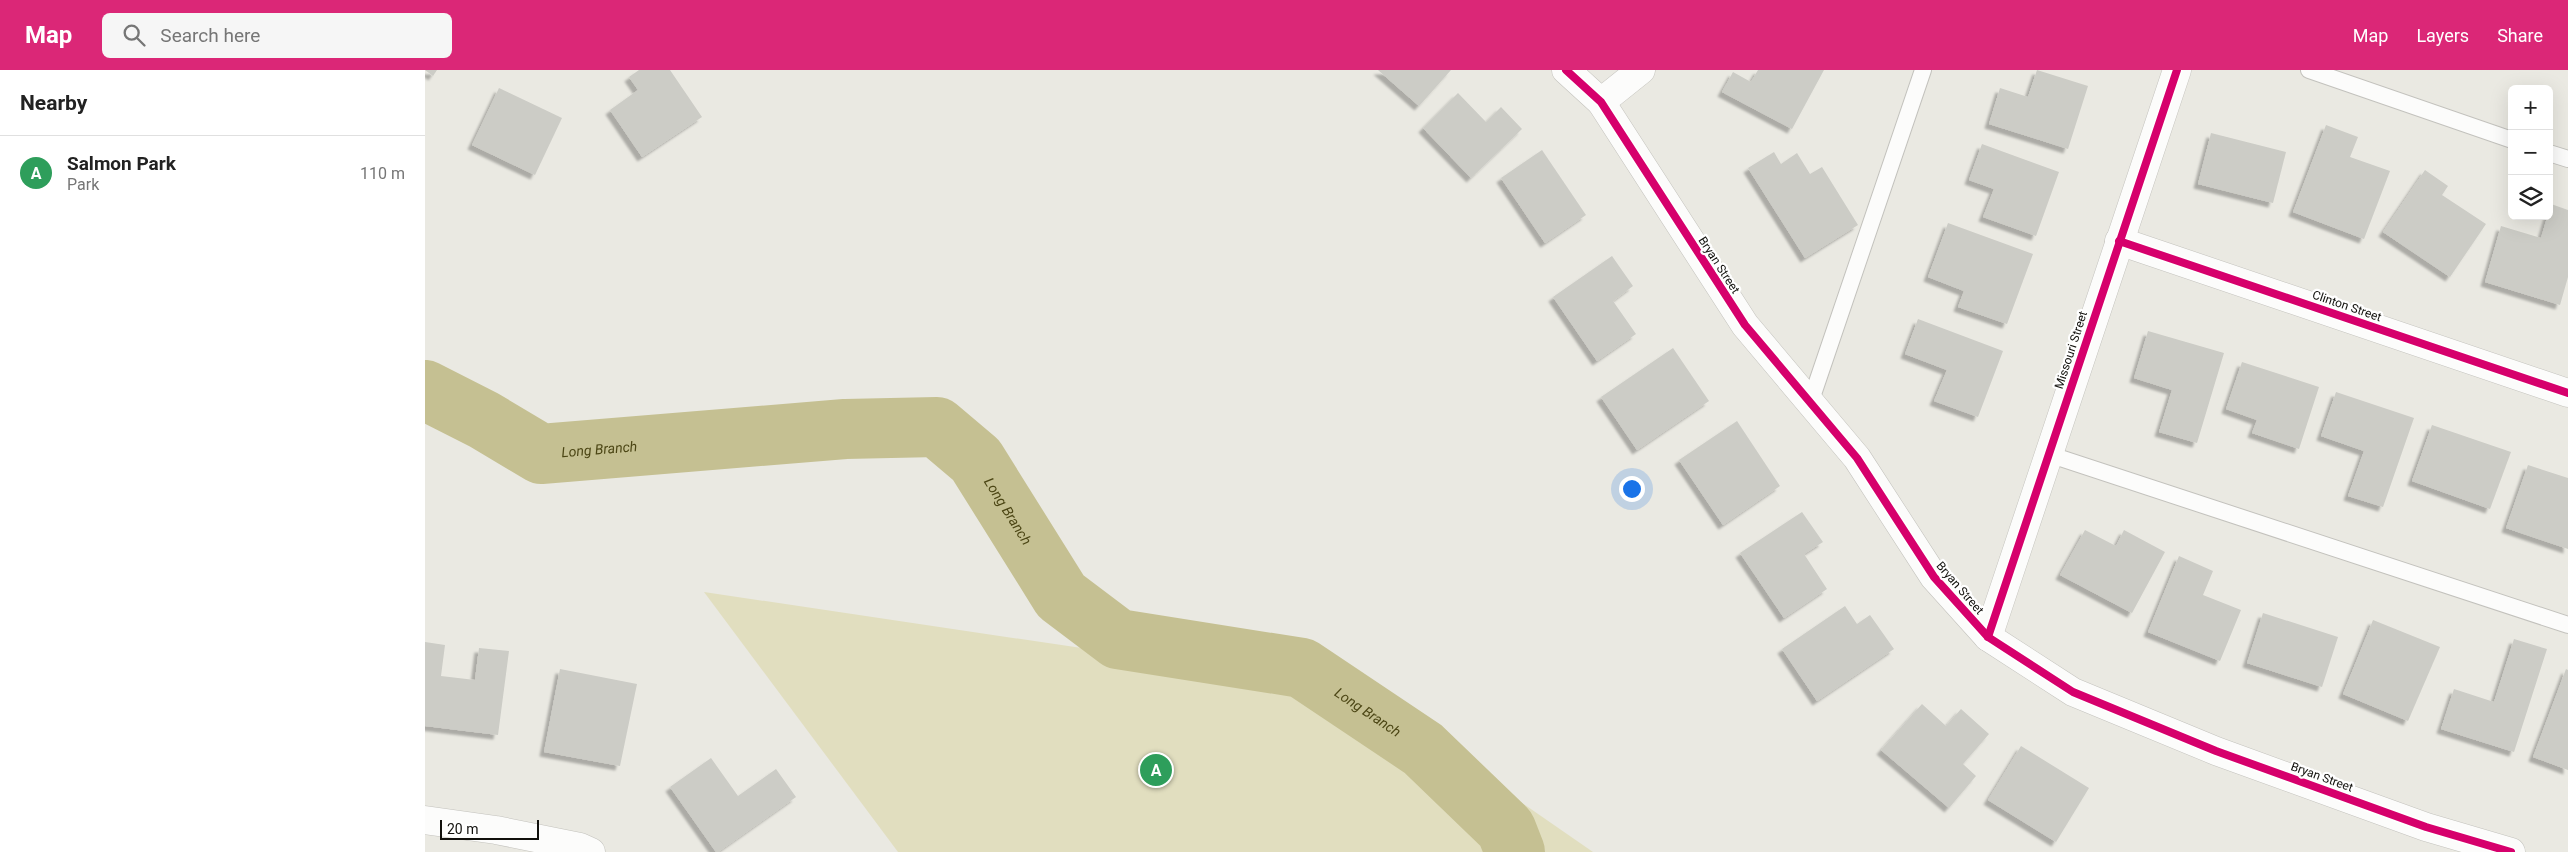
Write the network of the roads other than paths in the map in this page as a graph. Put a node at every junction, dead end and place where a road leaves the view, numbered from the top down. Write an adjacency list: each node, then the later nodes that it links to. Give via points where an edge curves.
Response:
1 (1567, 70): 6 (street, Bryan Street)
2 (1641, 70): 6 (street)
3 (1923, 70): 12 (lane)
4 (2177, 70): 10 (street, Missouri Street)
5 (2309, 70): 7 (lane)
6 (1601, 102): 12 (street, Bryan Street, via 1745,325)
7 (2508, 139)
8 (2553, 154): 9 (lane)
9 (2568, 159)
10 (2119, 241): 11 (street, Clinton Street); 13 (street, Missouri Street)
11 (2568, 393)
12 (1810, 403): 15 (street, Bryan Street, via 1857,458 1933,576)
13 (2048, 454): 14 (lane); 15 (street, Missouri Street)
14 (2568, 625)
15 (1988, 637): 18 (street, Bryan Street, via 2073,692 2199,744 2426,827)
16 (425, 820): 17 (street, via 496,830)
17 (591, 852)
18 (2511, 852)

